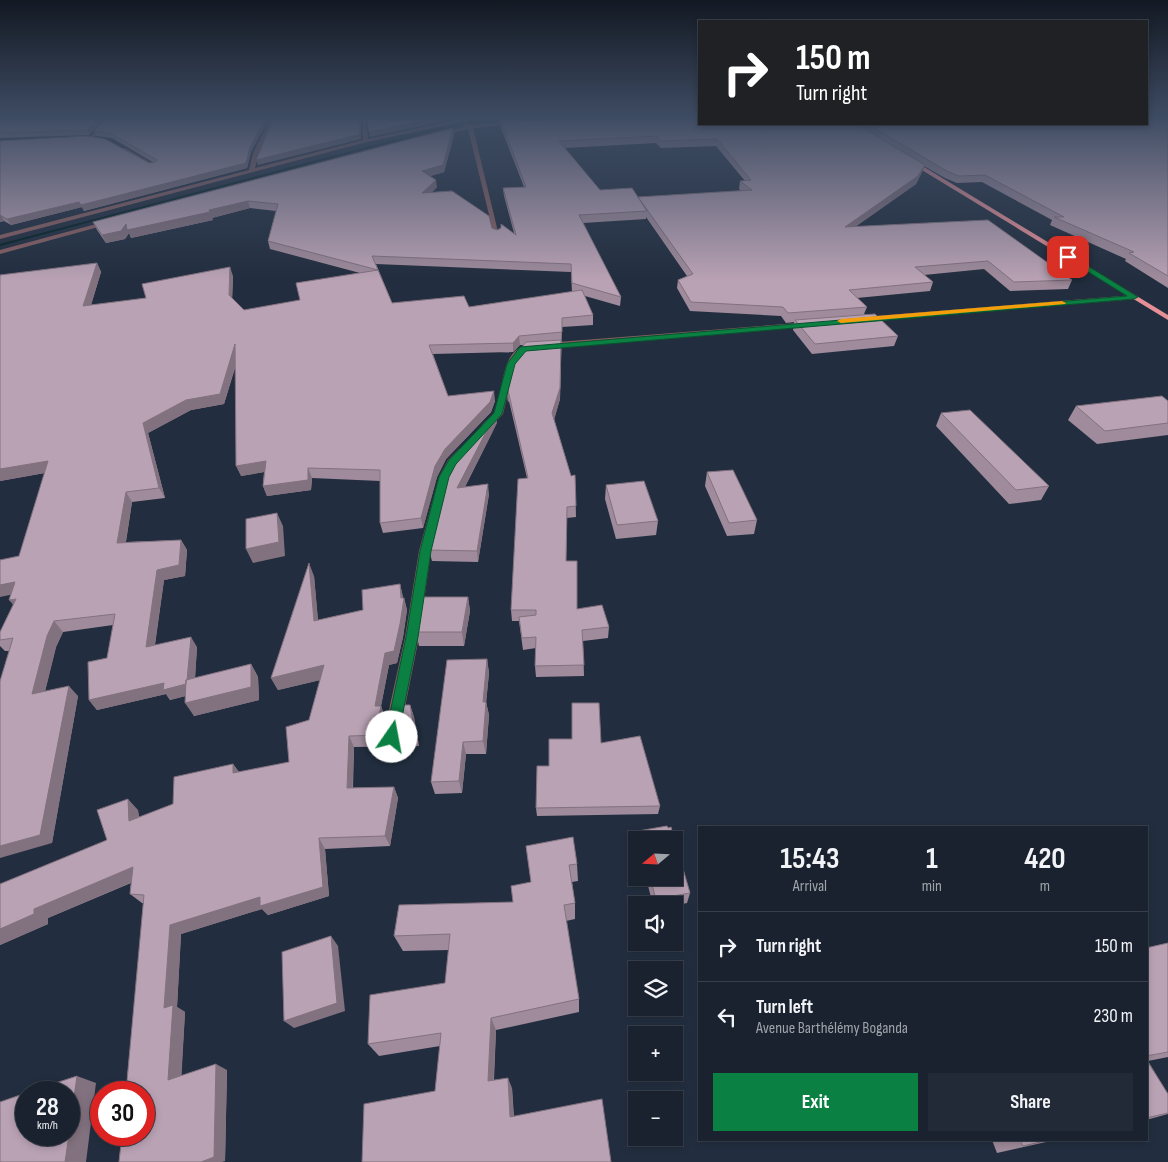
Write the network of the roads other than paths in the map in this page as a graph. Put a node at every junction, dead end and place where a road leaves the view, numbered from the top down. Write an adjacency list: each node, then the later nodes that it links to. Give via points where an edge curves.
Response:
1 (243, 173): 6 (street)
2 (482, 173): 5 (street)
3 (930, 173): 8 (main road)
4 (118, 220): 7 (street)
5 (497, 235)
6 (0, 237)
7 (0, 252)
8 (1134, 297): 9 (main road); 10 (street)
9 (1168, 318)
10 (850, 320)
11 (822, 323): 12 (street, via 523,349 511,364 498,414 452,462 444,477 426,551)
12 (392, 737)

